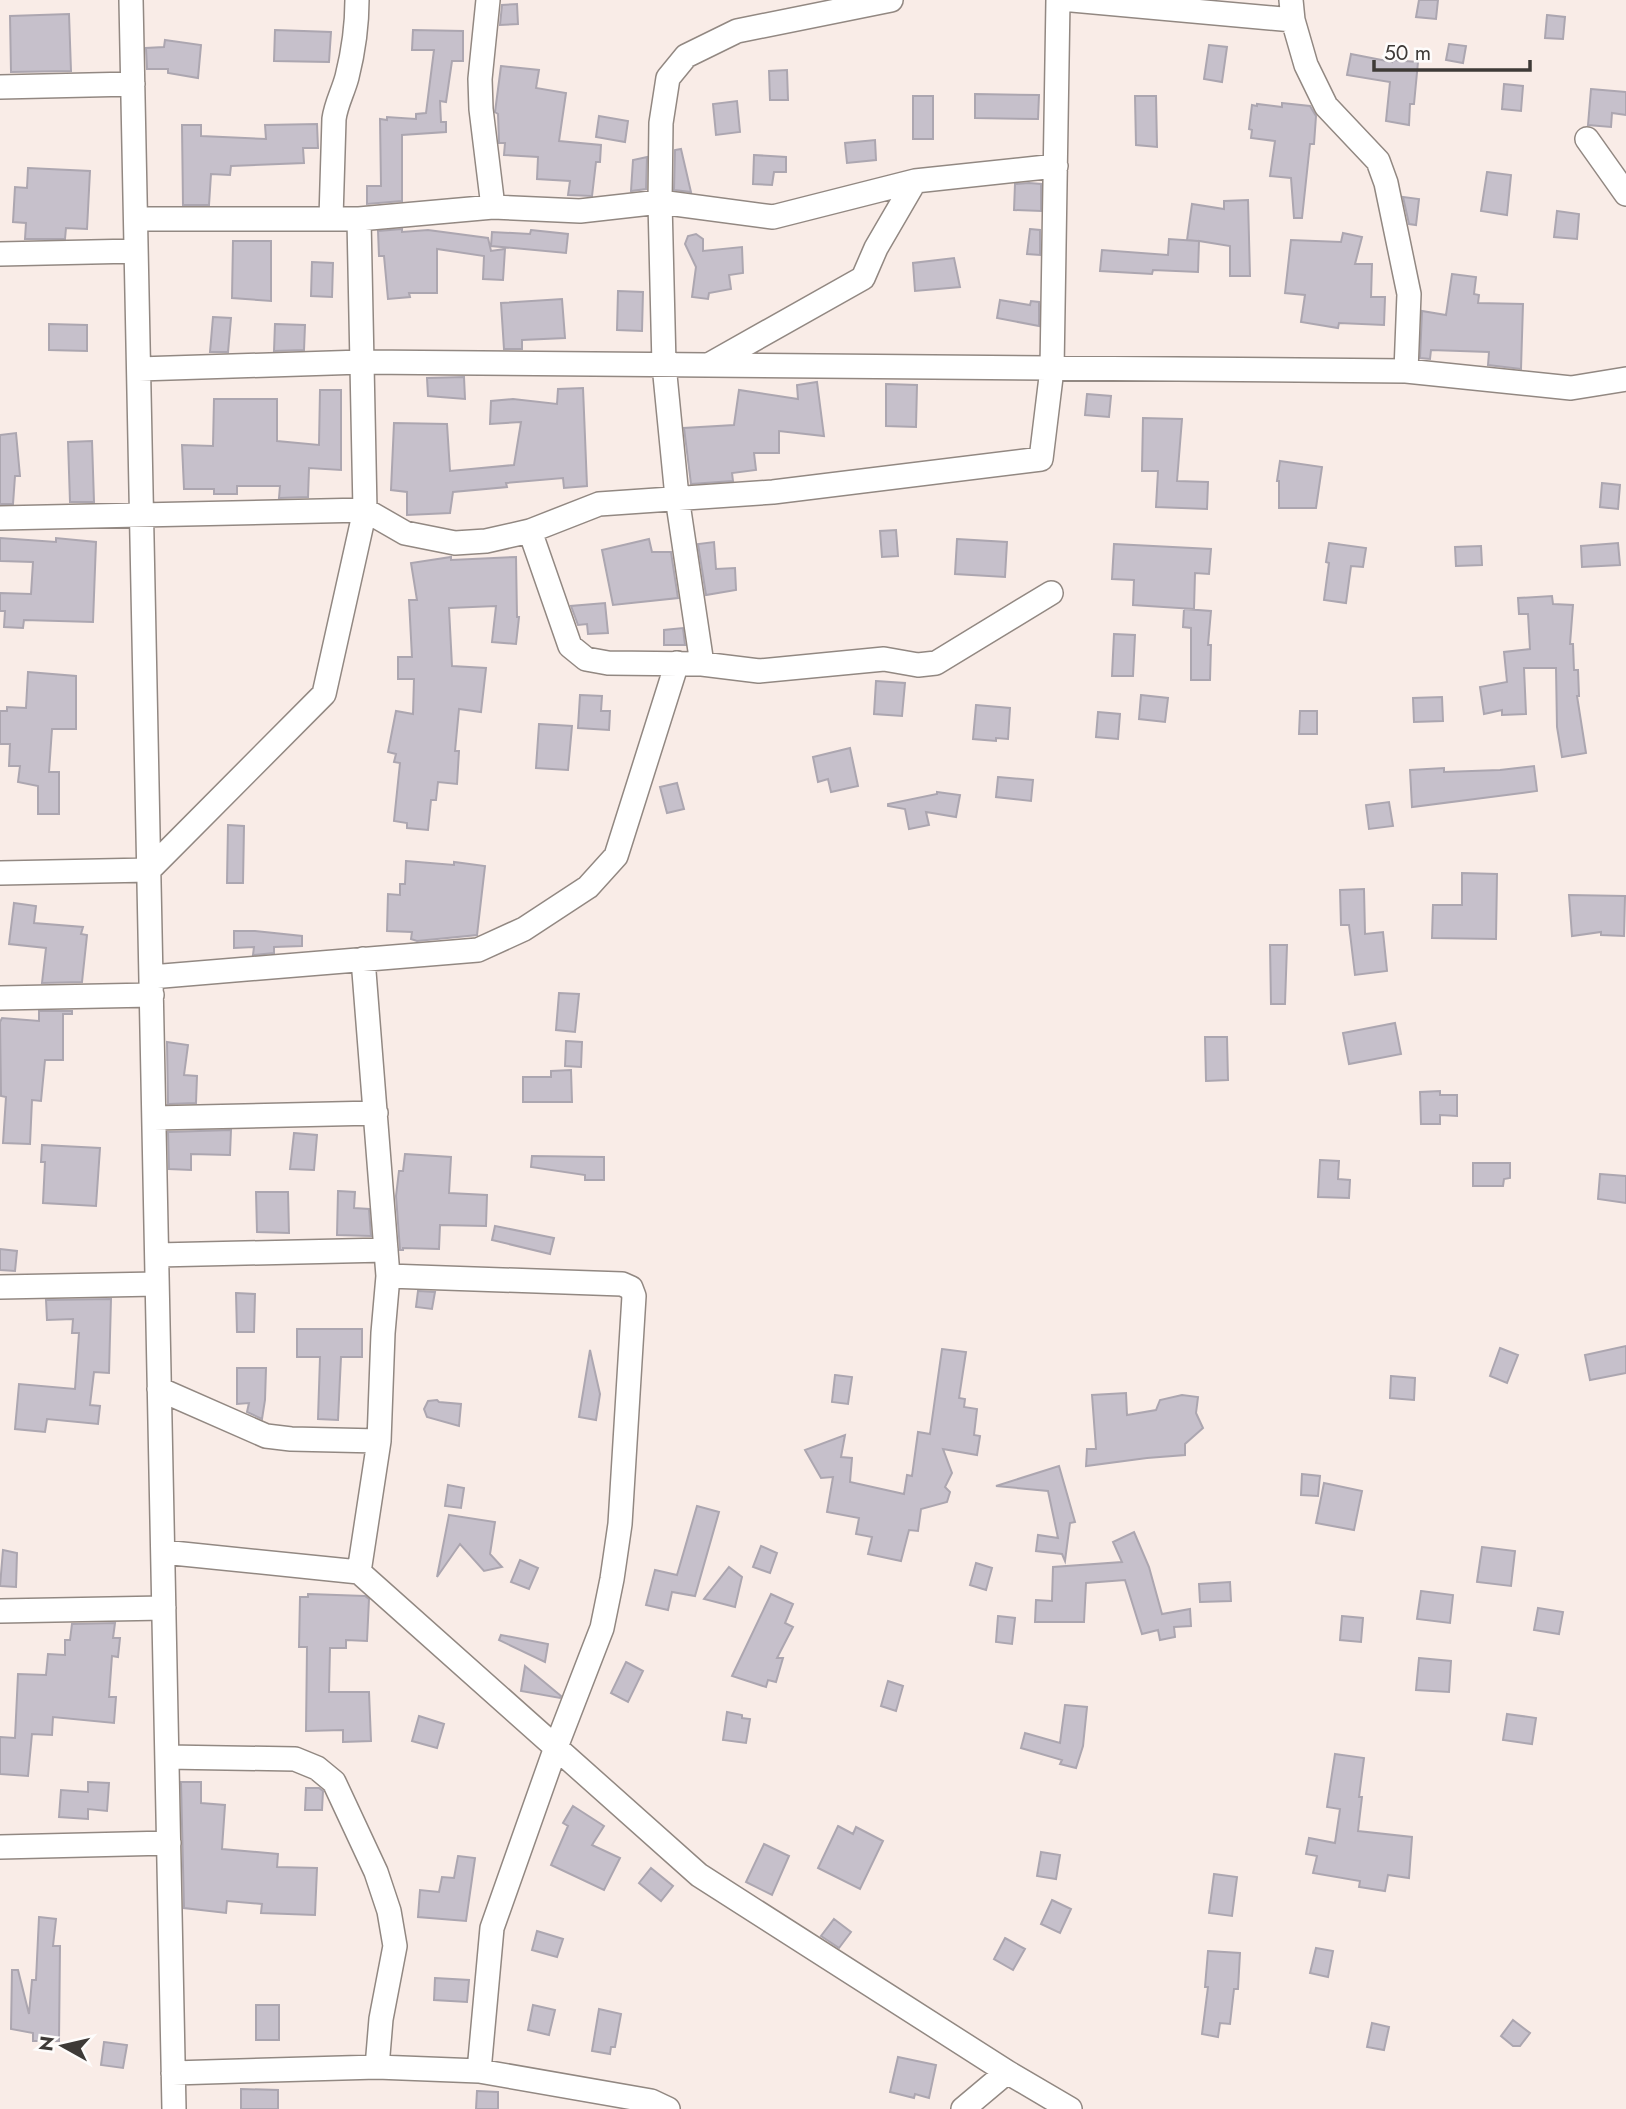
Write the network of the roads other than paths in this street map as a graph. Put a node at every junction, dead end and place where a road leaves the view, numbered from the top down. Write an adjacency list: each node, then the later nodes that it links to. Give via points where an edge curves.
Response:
1 (131, 0): 8 (street)
2 (357, 0): 16 (street, via 346,77 334,119)
3 (488, 0): 15 (street, via 480,79)
4 (891, 0): 14 (street, via 737,31 686,56 667,78)
5 (1058, 0): 11 (street)
6 (1072, 0): 7 (street)
7 (1292, 10): 26 (street, via 1306,65 1326,106 1378,161 1386,183 1409,294)
8 (133, 84): 9 (street); 17 (street)
9 (0, 87)
10 (1587, 139): 13 (street)
11 (1056, 166): 12 (street); 25 (street)
12 (915, 181): 14 (street, via 773,217); 23 (street, via 863,278)
13 (1626, 194)
14 (660, 202): 15 (street, via 580,211); 22 (street)
15 (494, 207): 18 (street)
16 (331, 218): 17 (street); 18 (street)
17 (136, 219): 19 (street)
18 (359, 219): 21 (street)
19 (136, 251): 20 (street); 24 (street)
20 (0, 254)
21 (362, 362): 22 (street); 24 (street); 29 (street)
22 (664, 365): 23 (street); 28 (street)
23 (709, 365): 25 (street)
24 (139, 369): 30 (street)
25 (1052, 369): 26 (street); 28 (street, via 1041,459 773,492)
26 (1406, 371): 27 (street, via 1571,388)
27 (1626, 379)
28 (677, 498): 32 (street, via 598,504); 35 (street)
29 (365, 510): 30 (street); 32 (street, via 405,533 455,543); 36 (street, via 324,694)
30 (142, 515): 31 (street); 36 (street)
31 (0, 518)
32 (530, 531): 34 (street, via 570,646 586,659 608,663)
33 (1051, 593): 35 (street, via 936,663 884,659 759,671)
34 (677, 663): 35 (street); 38 (street, via 616,856 588,887 524,929 478,950)
35 (702, 664)
36 (149, 870): 37 (street); 39 (street)
37 (0, 873)
38 (363, 959): 39 (street); 41 (street)
39 (151, 986): 40 (street); 42 (street)
40 (0, 998)
41 (376, 1113): 42 (street); 43 (street)
42 (154, 1118): 44 (street)
43 (386, 1250): 44 (street); 45 (street)
44 (157, 1255): 46 (street)
45 (388, 1276): 49 (street); 54 (street, via 622,1284 631,1288 634,1296 620,1524 612,1579 602,1628)
46 (157, 1284): 47 (street); 48 (street)
47 (0, 1287)
48 (159, 1389): 49 (street, via 266,1436); 50 (street)
49 (379, 1440): 51 (street)
50 (163, 1552): 51 (street); 52 (street)
51 (359, 1572): 54 (street)
52 (164, 1608): 53 (street); 55 (street)
53 (0, 1611)
54 (556, 1747): 59 (street, via 492,1928); 60 (street, via 699,1875)
55 (167, 1757): 56 (street); 58 (street, via 295,1759 334,1782 376,1872 395,1946)
56 (169, 1843): 57 (street); 61 (street)
57 (0, 1847)
58 (377, 2067): 59 (street); 61 (street)
59 (479, 2071): 63 (street, via 650,2101)
60 (1007, 2072): 64 (street); 65 (street)
61 (173, 2073): 62 (street)
62 (174, 2109)
63 (668, 2109)
64 (963, 2109)
65 (1070, 2109)

